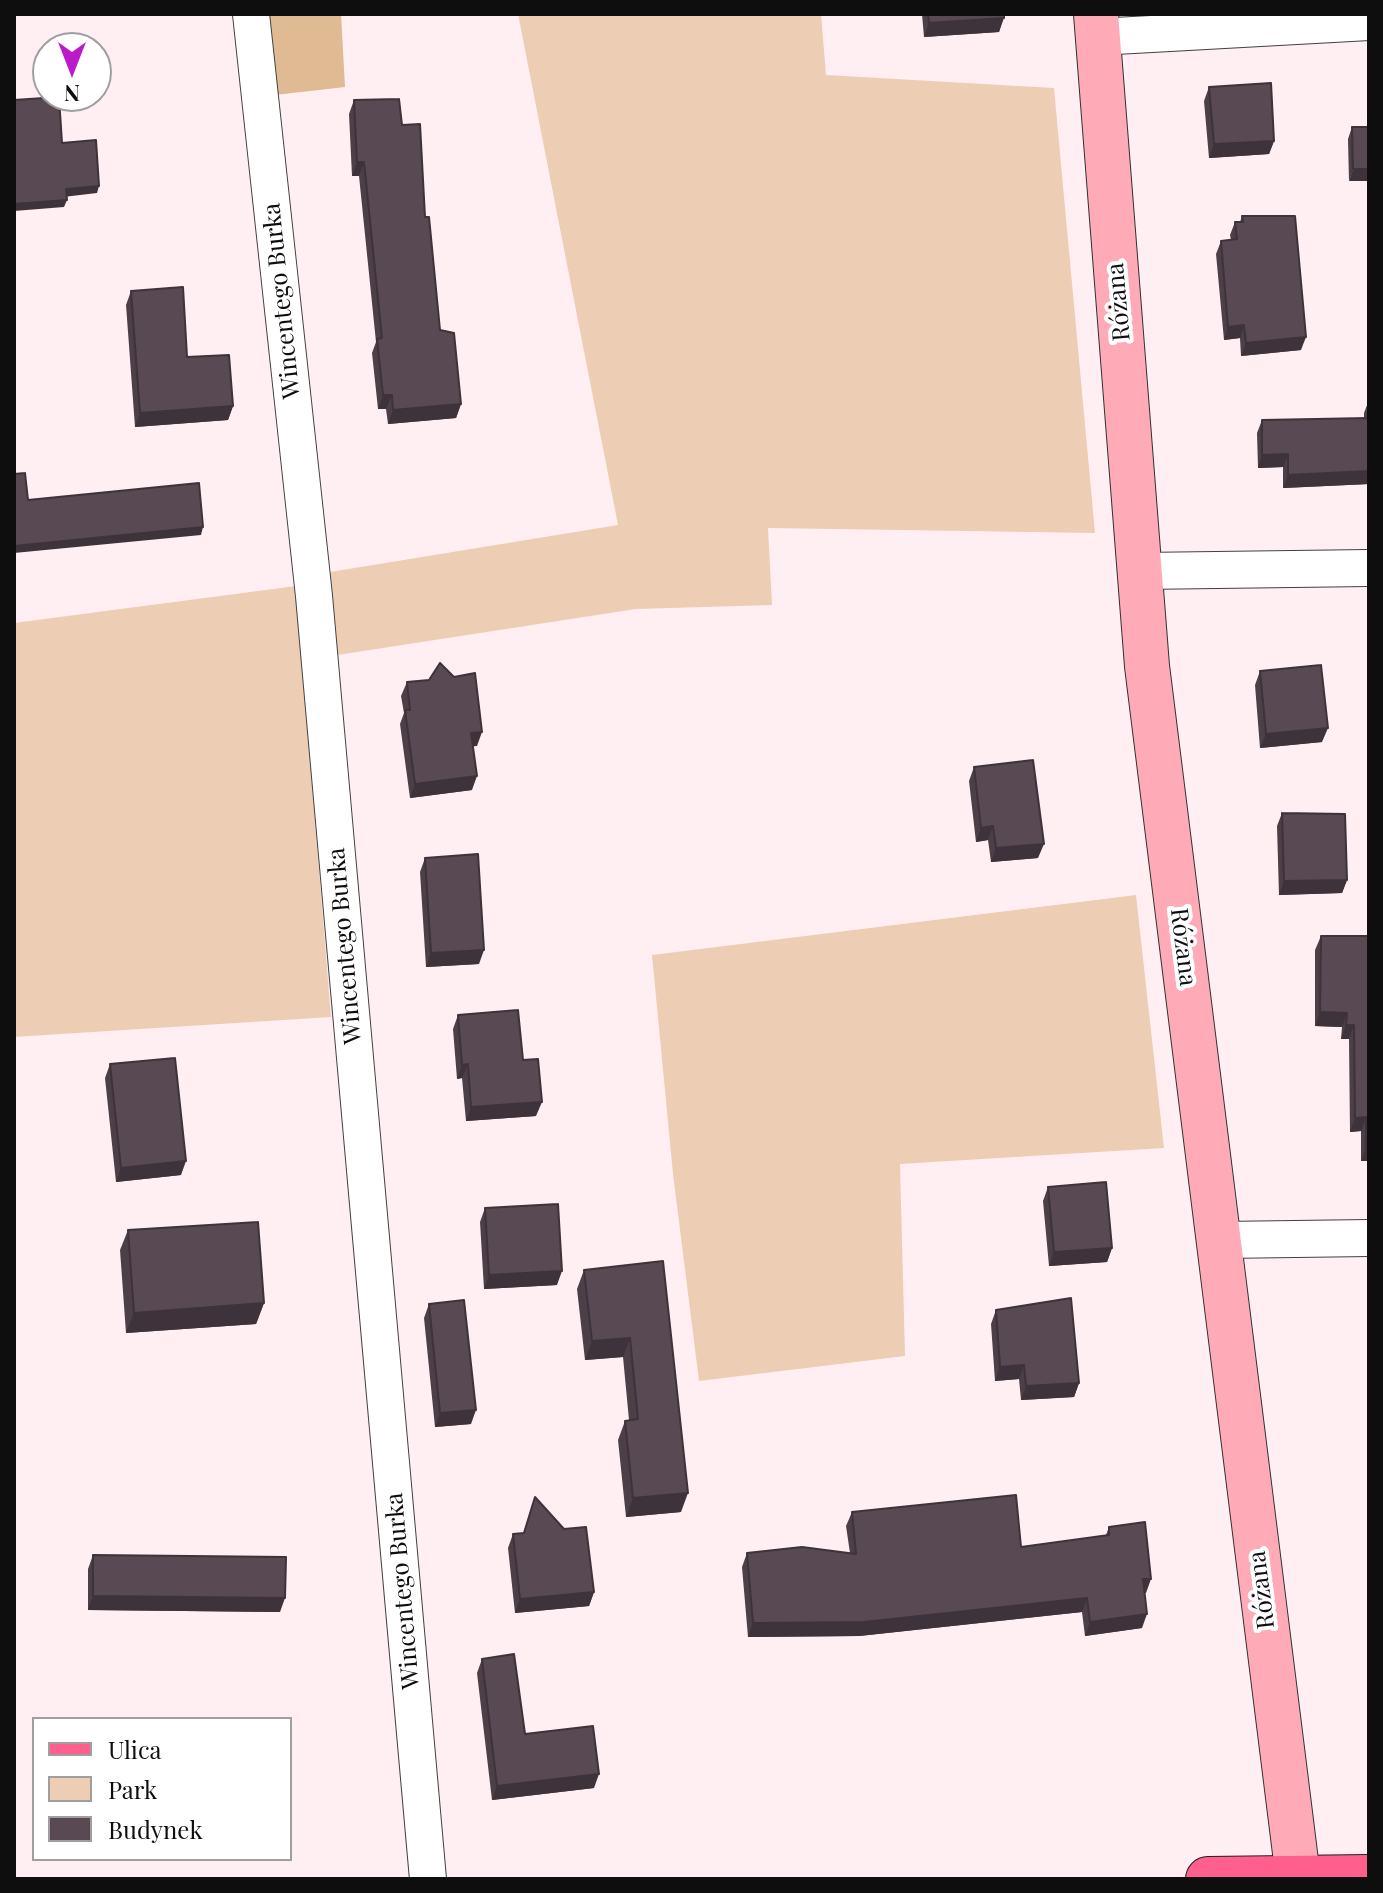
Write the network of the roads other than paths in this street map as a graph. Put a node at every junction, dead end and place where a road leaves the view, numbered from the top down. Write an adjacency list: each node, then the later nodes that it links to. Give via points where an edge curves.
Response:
1 (251, 14): 10 (street, Wincentego Burka, via 314,596)
2 (1369, 22): 3 (street)
3 (1097, 25): 5 (street, Różana)
4 (1369, 568): 5 (street)
5 (1140, 571): 7 (street, Różana, via 1147,666)
6 (1369, 1238): 7 (street)
7 (1221, 1240): 9 (street, Różana)
8 (1369, 1877): 9 (main road)
9 (1298, 1878): 11 (main road)
10 (428, 1879)
11 (1208, 1879)

